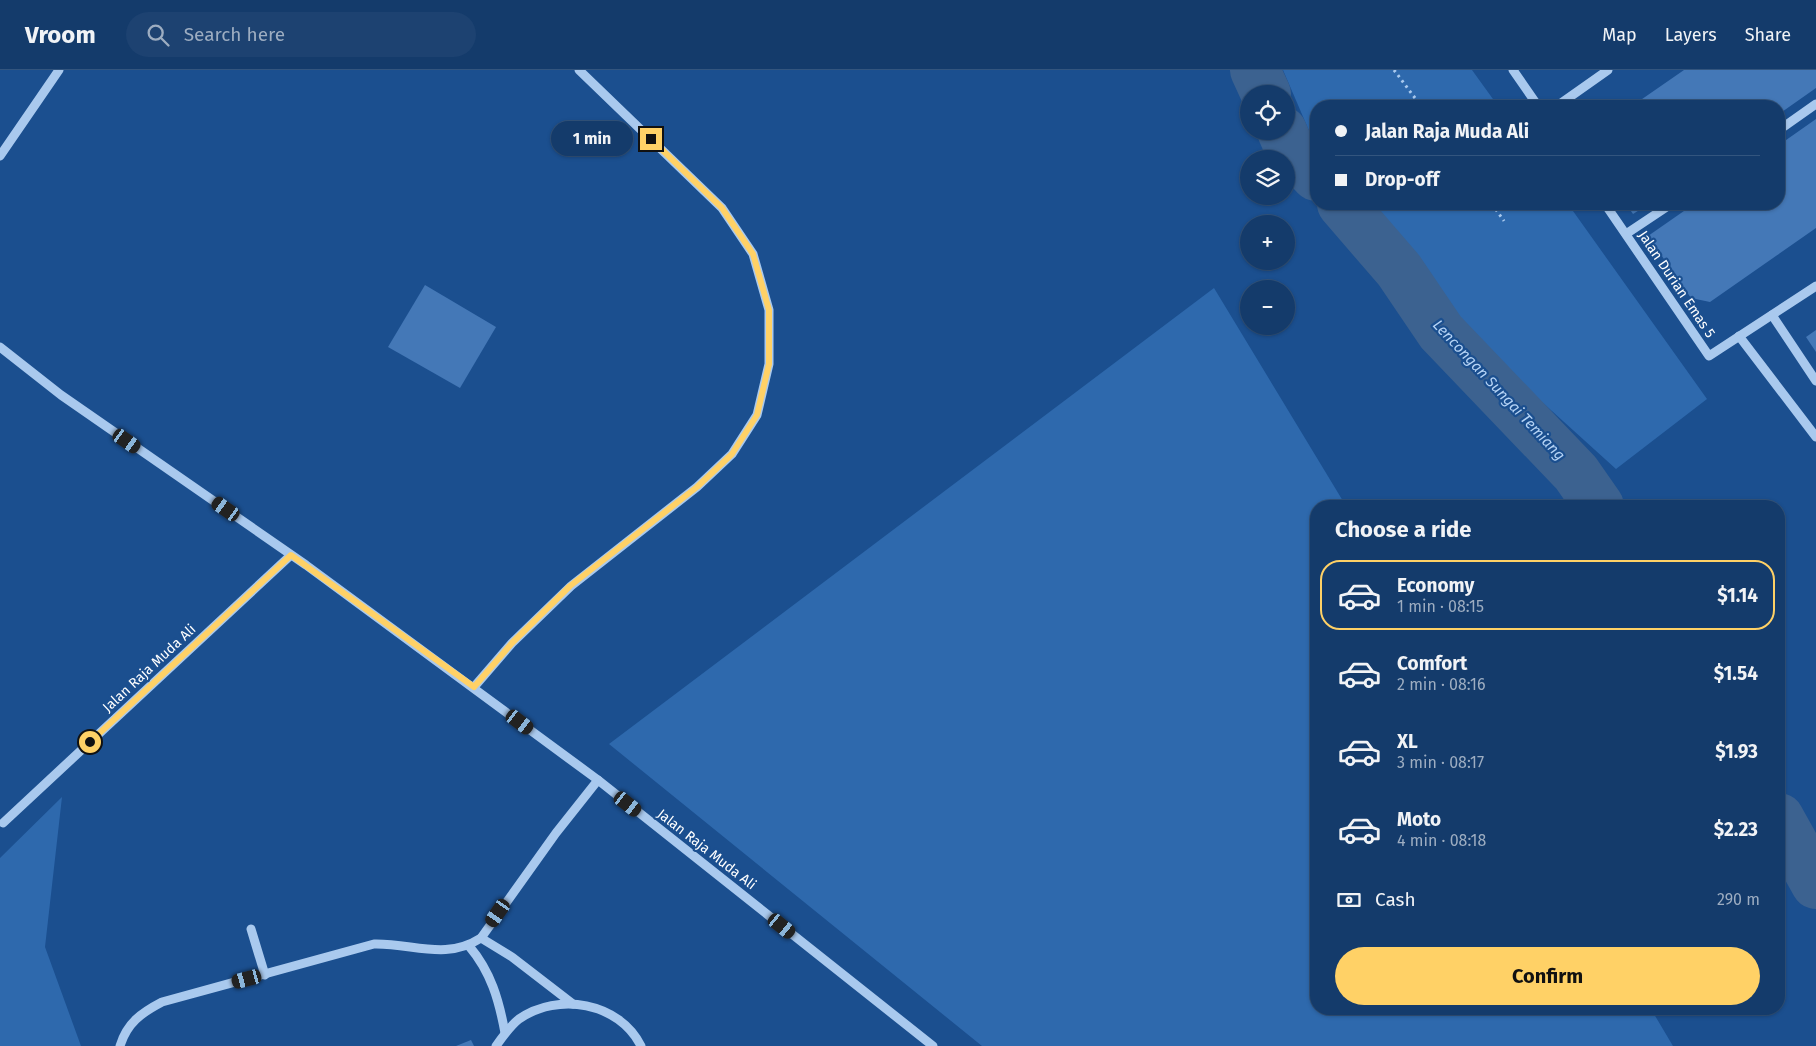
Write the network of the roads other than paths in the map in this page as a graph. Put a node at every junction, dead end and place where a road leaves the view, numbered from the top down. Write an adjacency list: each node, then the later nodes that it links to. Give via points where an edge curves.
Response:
1 (59, 70): 9 (street)
2 (579, 70): 20 (street, via 722,208 753,254 769,310 769,364 757,415 732,454 697,487 570,586 512,643)
3 (1513, 70): 5 (street)
4 (1608, 70): 6 (street)
5 (1534, 100)
6 (1565, 100)
7 (1816, 104): 8 (street)
8 (1785, 126)
9 (0, 156)
10 (1609, 210): 12 (street, Jalan Durian Emas 5)
11 (1662, 210): 12 (street)
12 (1626, 234): 15 (street, Jalan Durian Emas 5, via 1709,356)
13 (1816, 286): 14 (street)
14 (1772, 314): 15 (street); 17 (street)
15 (1739, 336): 18 (street)
16 (0, 347): 19 (street, Jalan Raja Muda Ali, via 62,395)
17 (1816, 381)
18 (1816, 437)
19 (291, 555): 20 (street, Jalan Raja Muda Ali); 22 (street, Jalan Raja Muda Ali)
20 (474, 687): 21 (street, Jalan Raja Muda Ali)
21 (598, 780): 24 (street); 32 (street, Jalan Raja Muda Ali)
22 (4, 822)
23 (251, 929): 26 (street)
24 (481, 938): 25 (street); 27 (street, via 512,956)
25 (468, 946): 26 (street, via 437,950 374,944); 28 (street, via 480,959 493,983)
26 (264, 975): 29 (street, via 162,1002 141,1013 125,1031)
27 (573, 1004): 28 (street, via 554,1004 535,1010); 31 (street, via 598,1009 620,1021)
28 (504, 1033): 30 (street)
29 (120, 1046)
30 (496, 1046)
31 (641, 1046)
32 (933, 1046)

